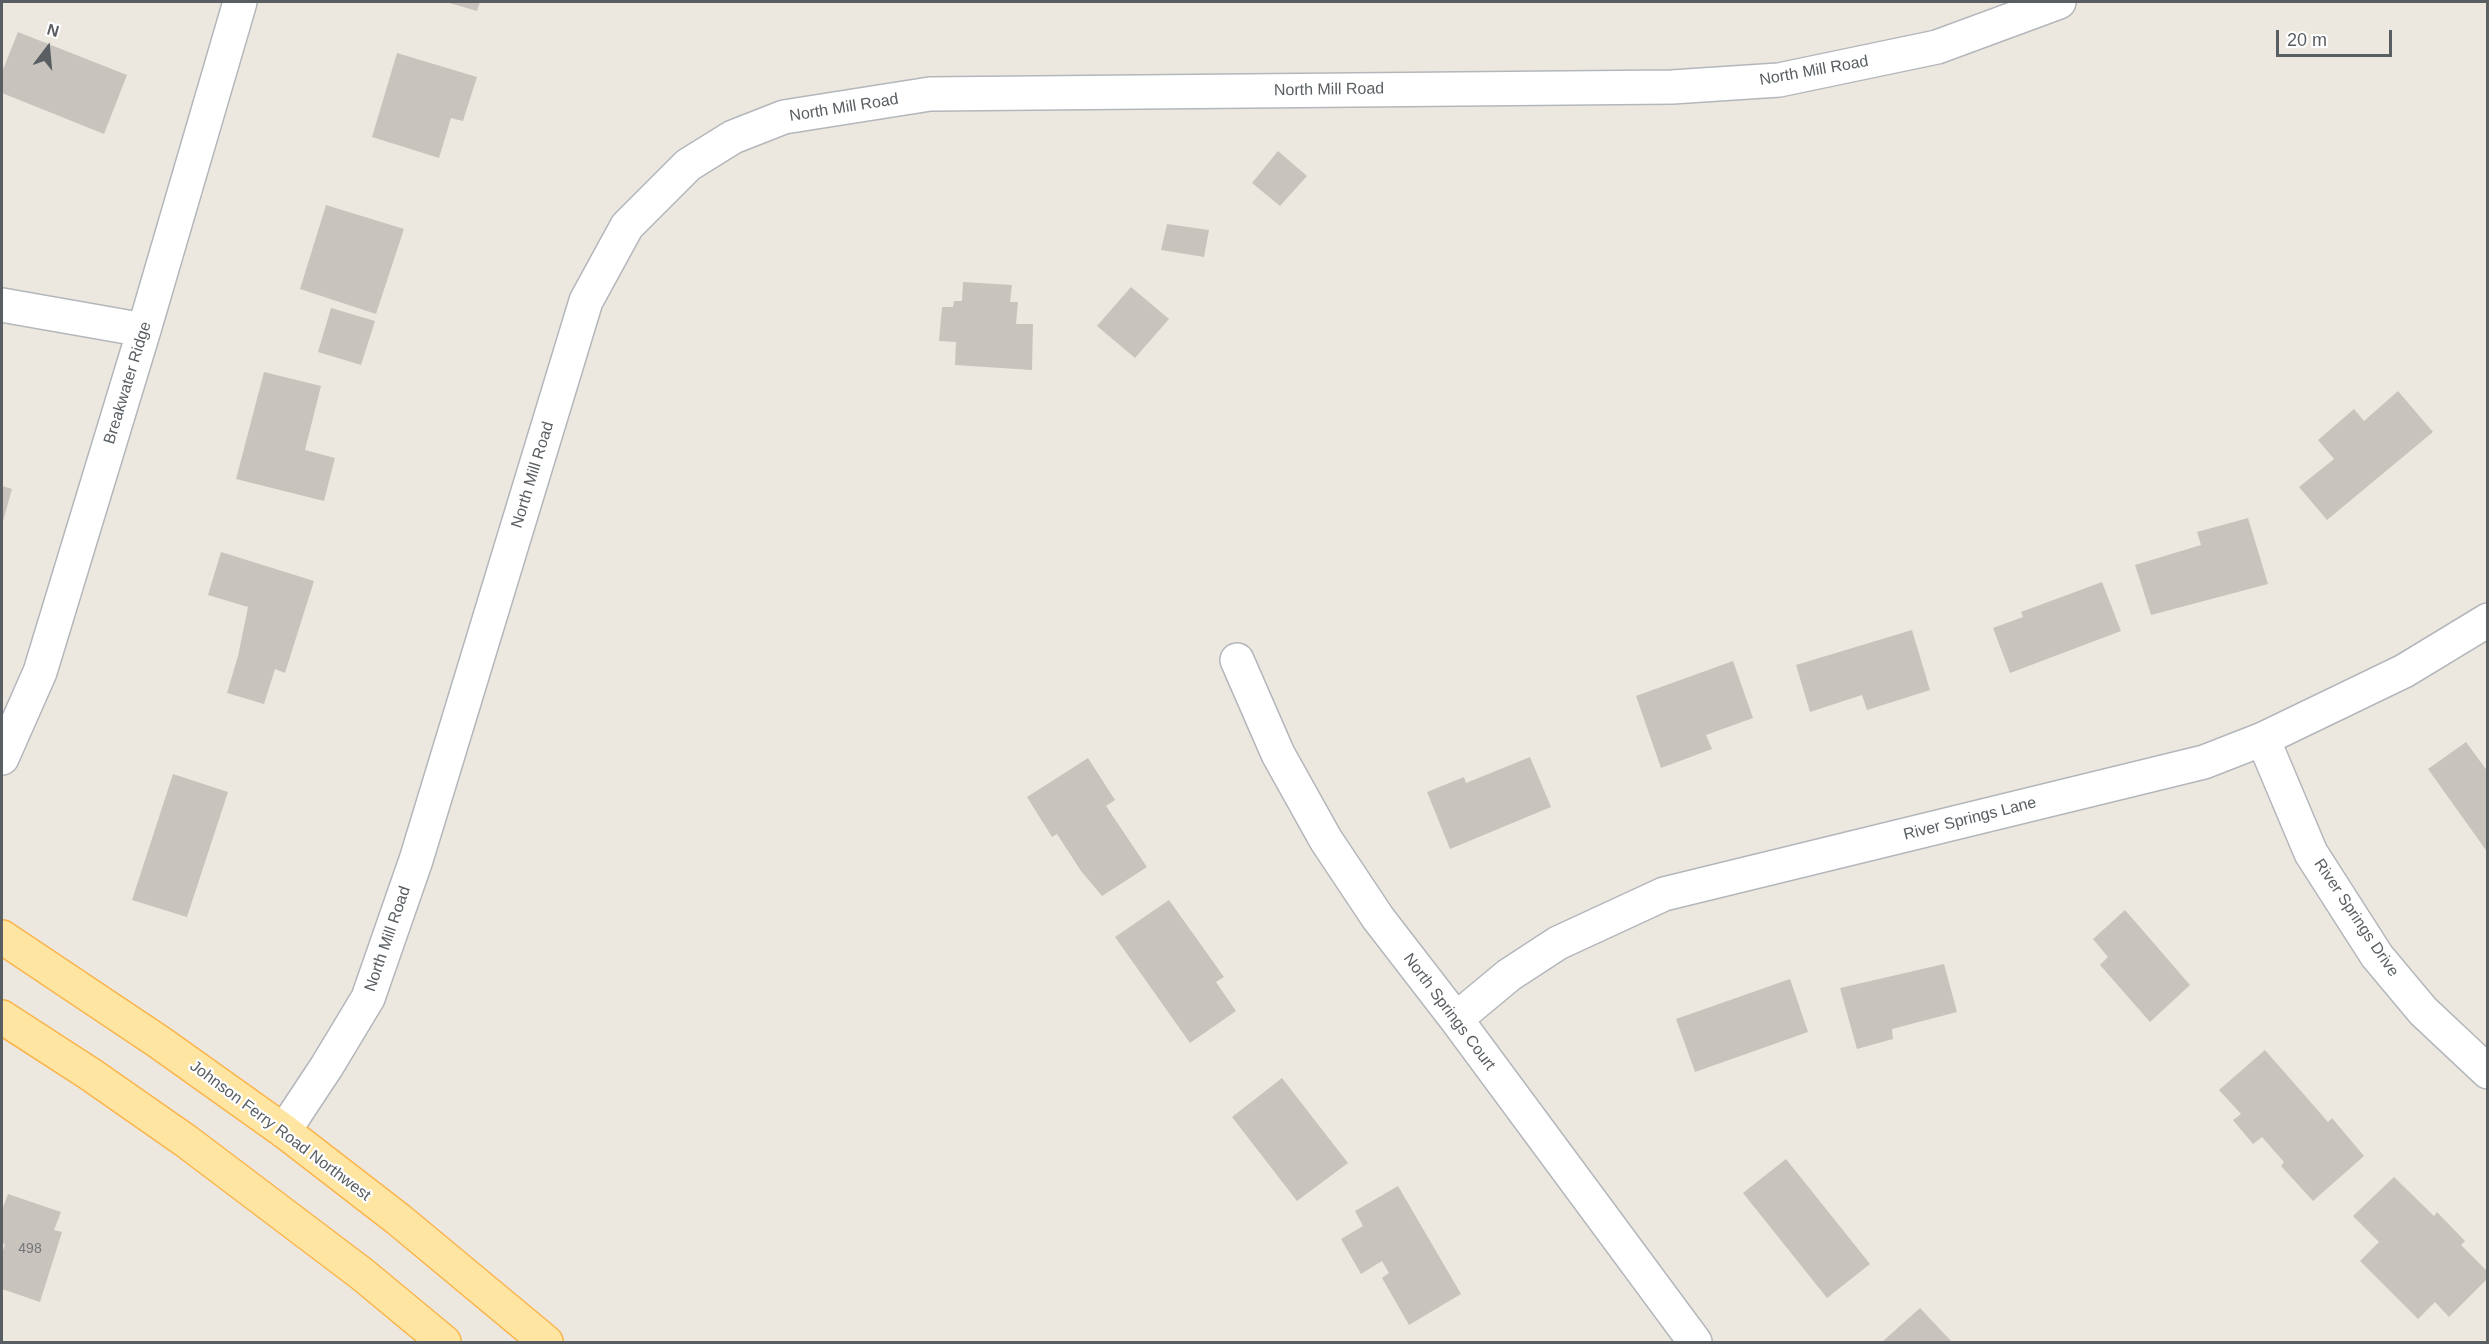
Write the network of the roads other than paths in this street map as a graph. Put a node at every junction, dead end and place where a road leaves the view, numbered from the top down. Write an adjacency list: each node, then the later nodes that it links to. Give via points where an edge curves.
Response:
1 (240, 2): 4 (street, Breakwater Ridge)
2 (2059, 2): 13 (street, North Mill Road, via 1937,47 1779,80 1672,87 930,94 784,117 734,137 688,165 627,226 586,300 416,860 368,998)
3 (2, 305): 4 (street)
4 (144, 330): 8 (street, Breakwater Ridge, via 40,672)
5 (2487, 620): 7 (street, River Springs Lane, via 2404,671)
6 (1237, 660): 11 (street, North Springs Court, via 1278,754 1326,840 1378,918)
7 (2263, 739): 11 (street, River Springs Lane, via 2204,762 1665,894 1558,943 1509,975); 12 (street, River Springs Drive, via 2311,853 2377,956 2423,1011)
8 (2, 758)
9 (2, 937): 13 (main road, Johnson Ferry Road Northwest)
10 (2, 1017): 14 (main road, via 186,1141 362,1274)
11 (1456, 1019): 16 (street, North Springs Court)
12 (2487, 1072)
13 (284, 1131): 15 (main road, Johnson Ferry Road Northwest)
14 (444, 1342)
15 (546, 1342)
16 (1695, 1342)

